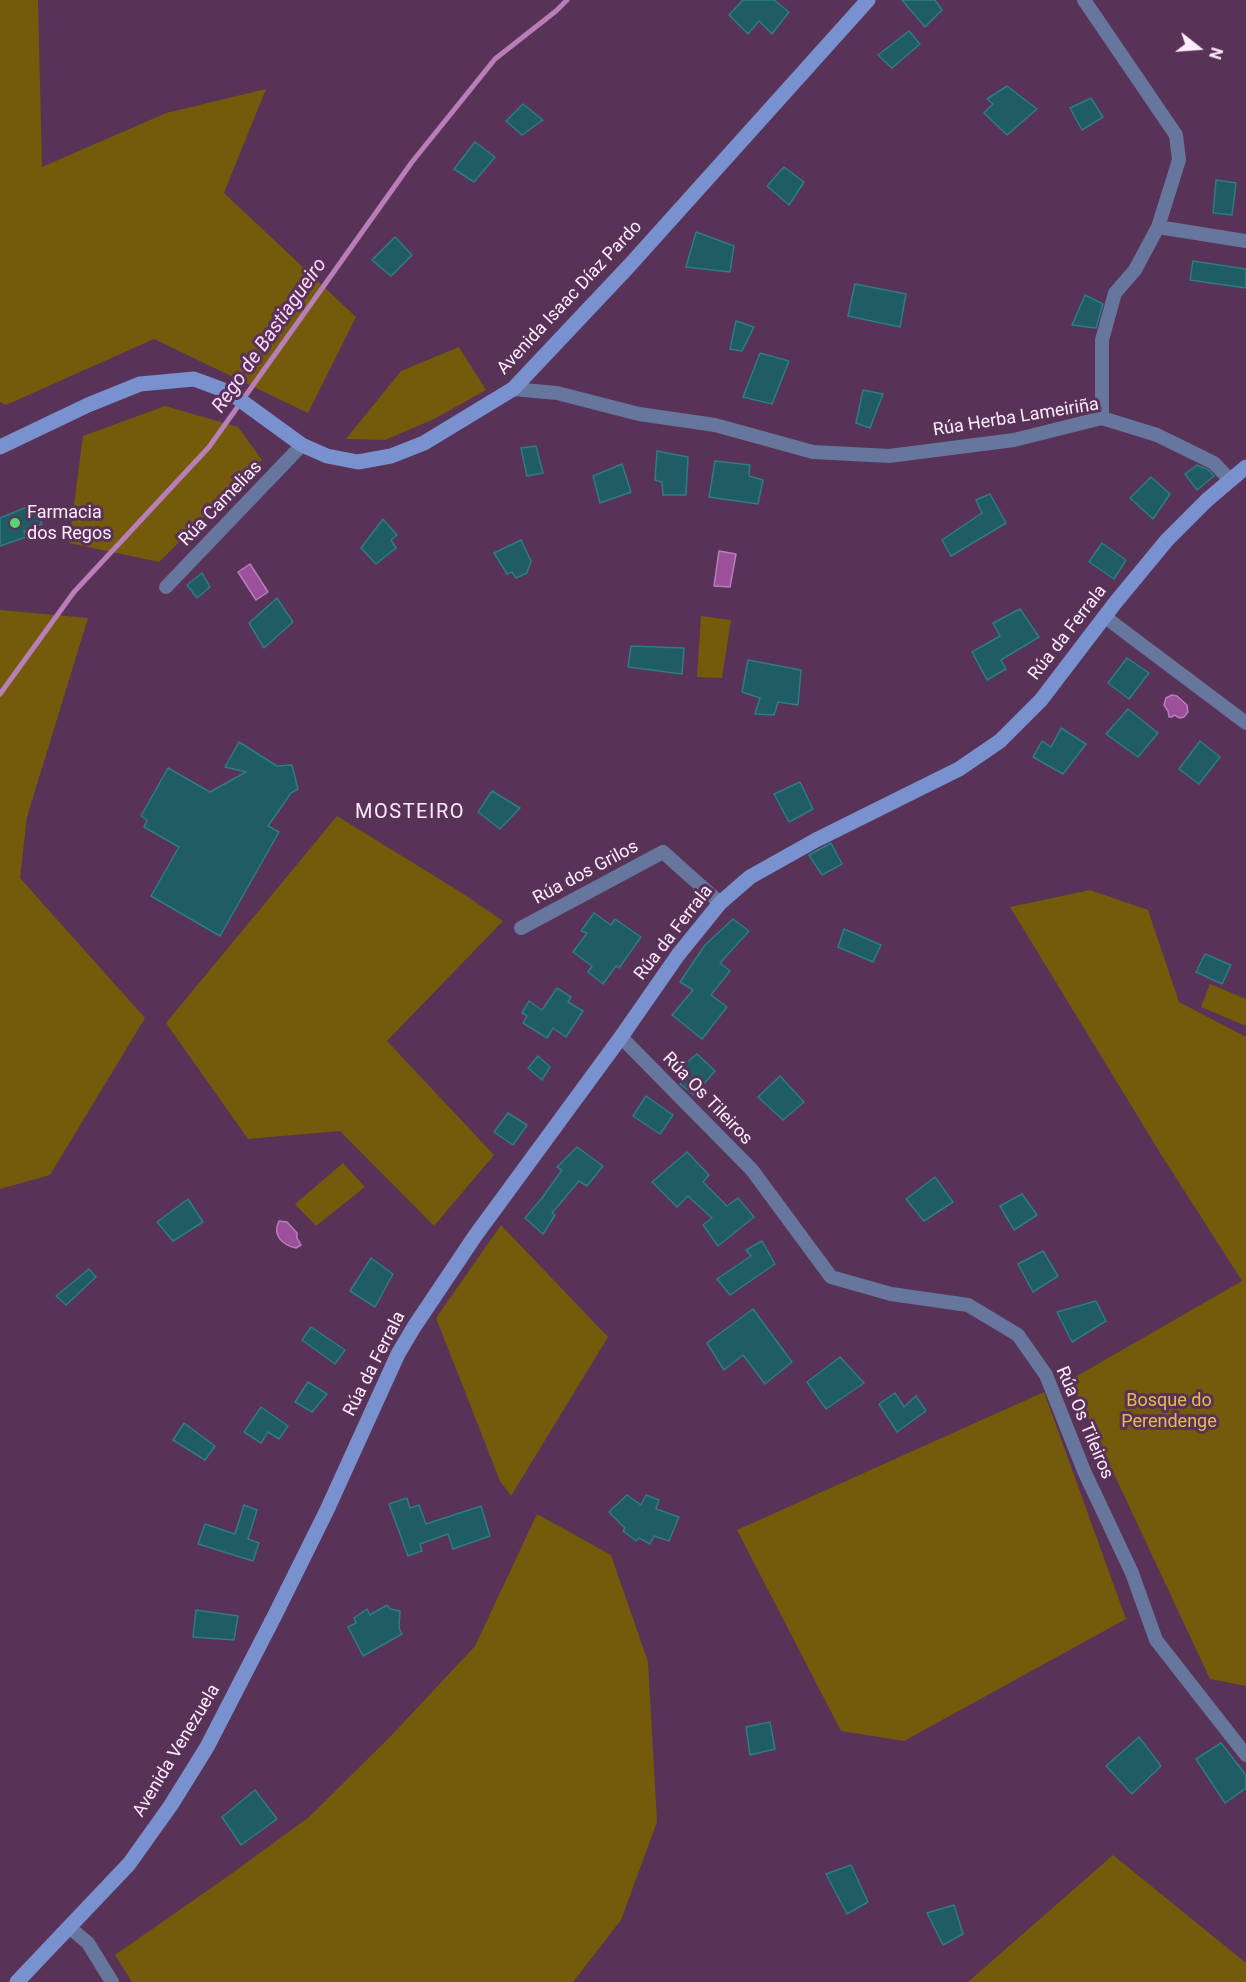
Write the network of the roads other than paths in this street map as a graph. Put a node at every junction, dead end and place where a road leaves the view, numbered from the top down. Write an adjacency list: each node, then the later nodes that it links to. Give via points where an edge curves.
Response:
1 (868, 0): 5 (street, Avenida Isaac Díaz Pardo)
2 (1084, 0): 3 (street, via 1176,135 1179,160)
3 (1158, 227): 4 (street); 6 (street, via 1135,270 1114,293 1102,340)
4 (1246, 241)
5 (513, 389): 6 (street, Rúa Herba Lameiriña, via 557,393 639,414 715,425 813,452 889,456 1014,440); 7 (street, Avenida Isaac Díaz Pardo, via 424,443 391,456 358,462 327,456)
6 (1102, 418): 10 (street, Rúa Herba Lameiriña, via 1157,435 1214,463)
7 (302, 445): 8 (street, Avenida Isaac Díaz Pardo, via 229,392 194,379 140,384); 11 (street, Rúa Camelias)
8 (0, 447)
9 (1246, 467): 10 (street, Rúa da Ferrala)
10 (1230, 480): 12 (street, Rúa da Ferrala, via 1167,540)
11 (166, 587)
12 (1105, 617): 13 (street); 14 (street, Rúa da Ferrala, via 1041,700 1000,741 959,769 750,877)
13 (1246, 723)
14 (720, 903): 15 (street, Rúa dos Grilos, via 663,852); 16 (street, Rúa da Ferrala)
15 (521, 928)
16 (621, 1037): 17 (street, Rúa da Ferrala, via 475,1236 414,1327); 18 (street, Rúa Os Tileiros, via 752,1170 831,1277 891,1294 968,1305 1018,1335 1046,1375 1083,1471 1132,1573 1156,1640)
17 (327, 1510): 19 (street, Avenida Venezuela, via 207,1747 129,1864)
18 (1246, 1755)
19 (69, 1928): 20 (street, Avenida Venezuela); 21 (street, via 88,1943)
20 (17, 1982)
21 (111, 1982)

